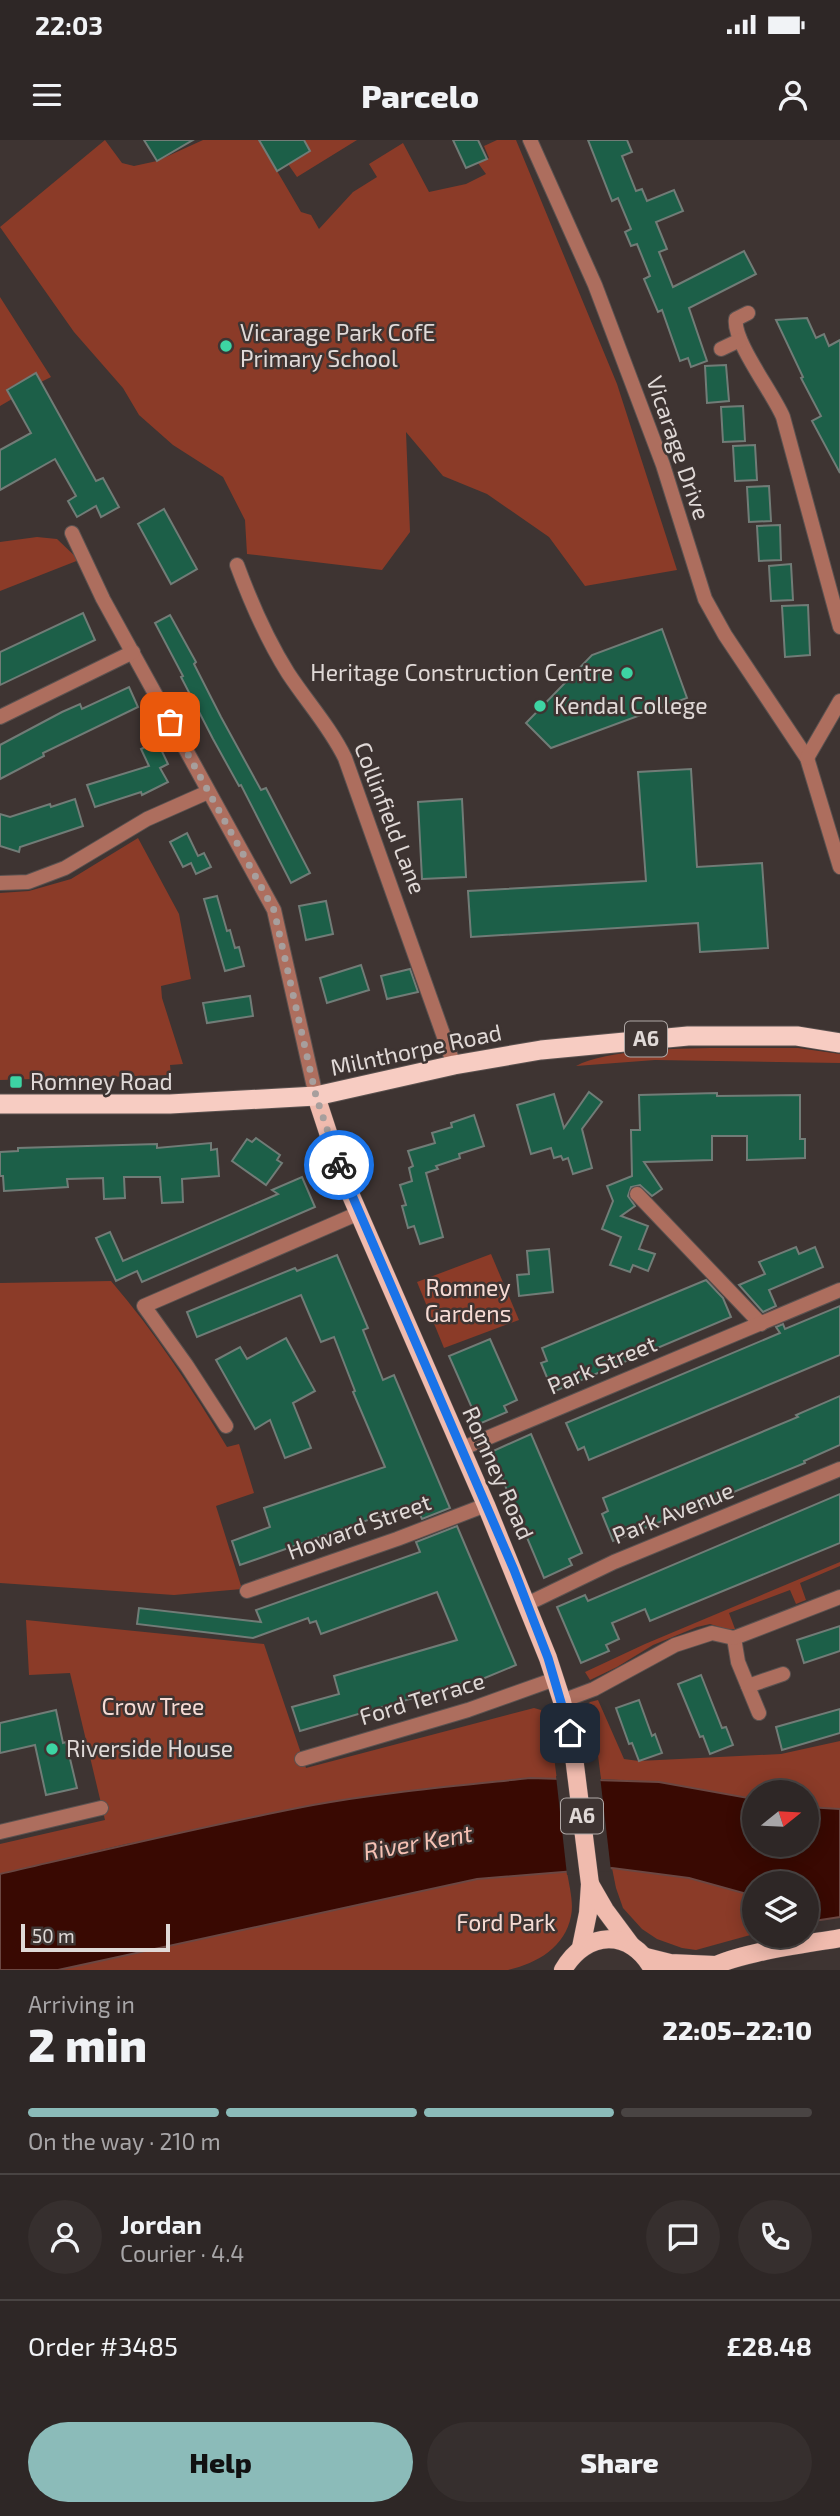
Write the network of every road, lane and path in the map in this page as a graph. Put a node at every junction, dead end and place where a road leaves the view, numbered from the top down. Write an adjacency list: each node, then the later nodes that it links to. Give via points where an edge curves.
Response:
1 (530, 140): 11 (street, Vicarage Drive, via 614,335 663,466 705,599)
2 (748, 313): 3 (street, via 734,324)
3 (740, 340): 4 (street); 7 (street, via 783,417)
4 (721, 349)
5 (72, 533): 8 (street)
6 (237, 565): 16 (street, Collinfield Lane, via 267,637 345,758)
7 (840, 627)
8 (133, 652): 10 (street); 12 (street)
9 (840, 701): 11 (street)
10 (0, 718)
11 (807, 758): 13 (street, Vicarage Drive)
12 (208, 792): 14 (street, via 147,819 65,868 28,882); 17 (street, via 274,910)
13 (840, 867)
14 (0, 883)
15 (840, 1043): 16 (highway, Milnthorpe Road / A6, via 797,1036 688,1036 577,1045)
16 (454, 1065): 17 (highway, Milnthorpe Road / A6)
17 (316, 1096): 18 (highway, Milnthorpe Road / A6, via 170,1104); 20 (main road, Romney Road / A6)
18 (0, 1104)
19 (637, 1194): 22 (street)
20 (359, 1213): 23 (street, via 144,1306); 24 (main road, Romney Road / A6)
21 (840, 1290): 22 (street, Park Street)
22 (761, 1324): 24 (street, Park Street)
23 (226, 1426)
24 (461, 1449): 26 (main road, Romney Road / A6)
25 (840, 1469): 29 (street, Park Avenue, via 614,1562)
26 (486, 1504): 27 (street, Howard Street); 29 (main road, Romney Road / A6)
27 (247, 1591)
28 (840, 1597): 30 (street)
29 (527, 1604): 32 (main road, Romney Road / A6)
30 (734, 1638): 33 (street); 34 (street, via 712,1633 675,1645)
31 (783, 1674): 33 (street)
32 (555, 1679): 34 (main road, Romney Road / A6); 36 (street, Ford Terrace)
33 (748, 1686): 35 (street)
34 (562, 1701): 39 (main road, Romney Road / A6)
35 (759, 1713)
36 (302, 1759)
37 (101, 1808): 38 (street)
38 (0, 1832)
39 (597, 1912): 41 (main road); 42 (main road, Romney Road / A6)
40 (840, 1938): 44 (main road)
41 (631, 1945): 42 (main road, via 606,1939); 43 (main road)
42 (581, 1947): 45 (main road)
43 (649, 1963): 44 (main road)
44 (711, 1968)
45 (563, 1970)

